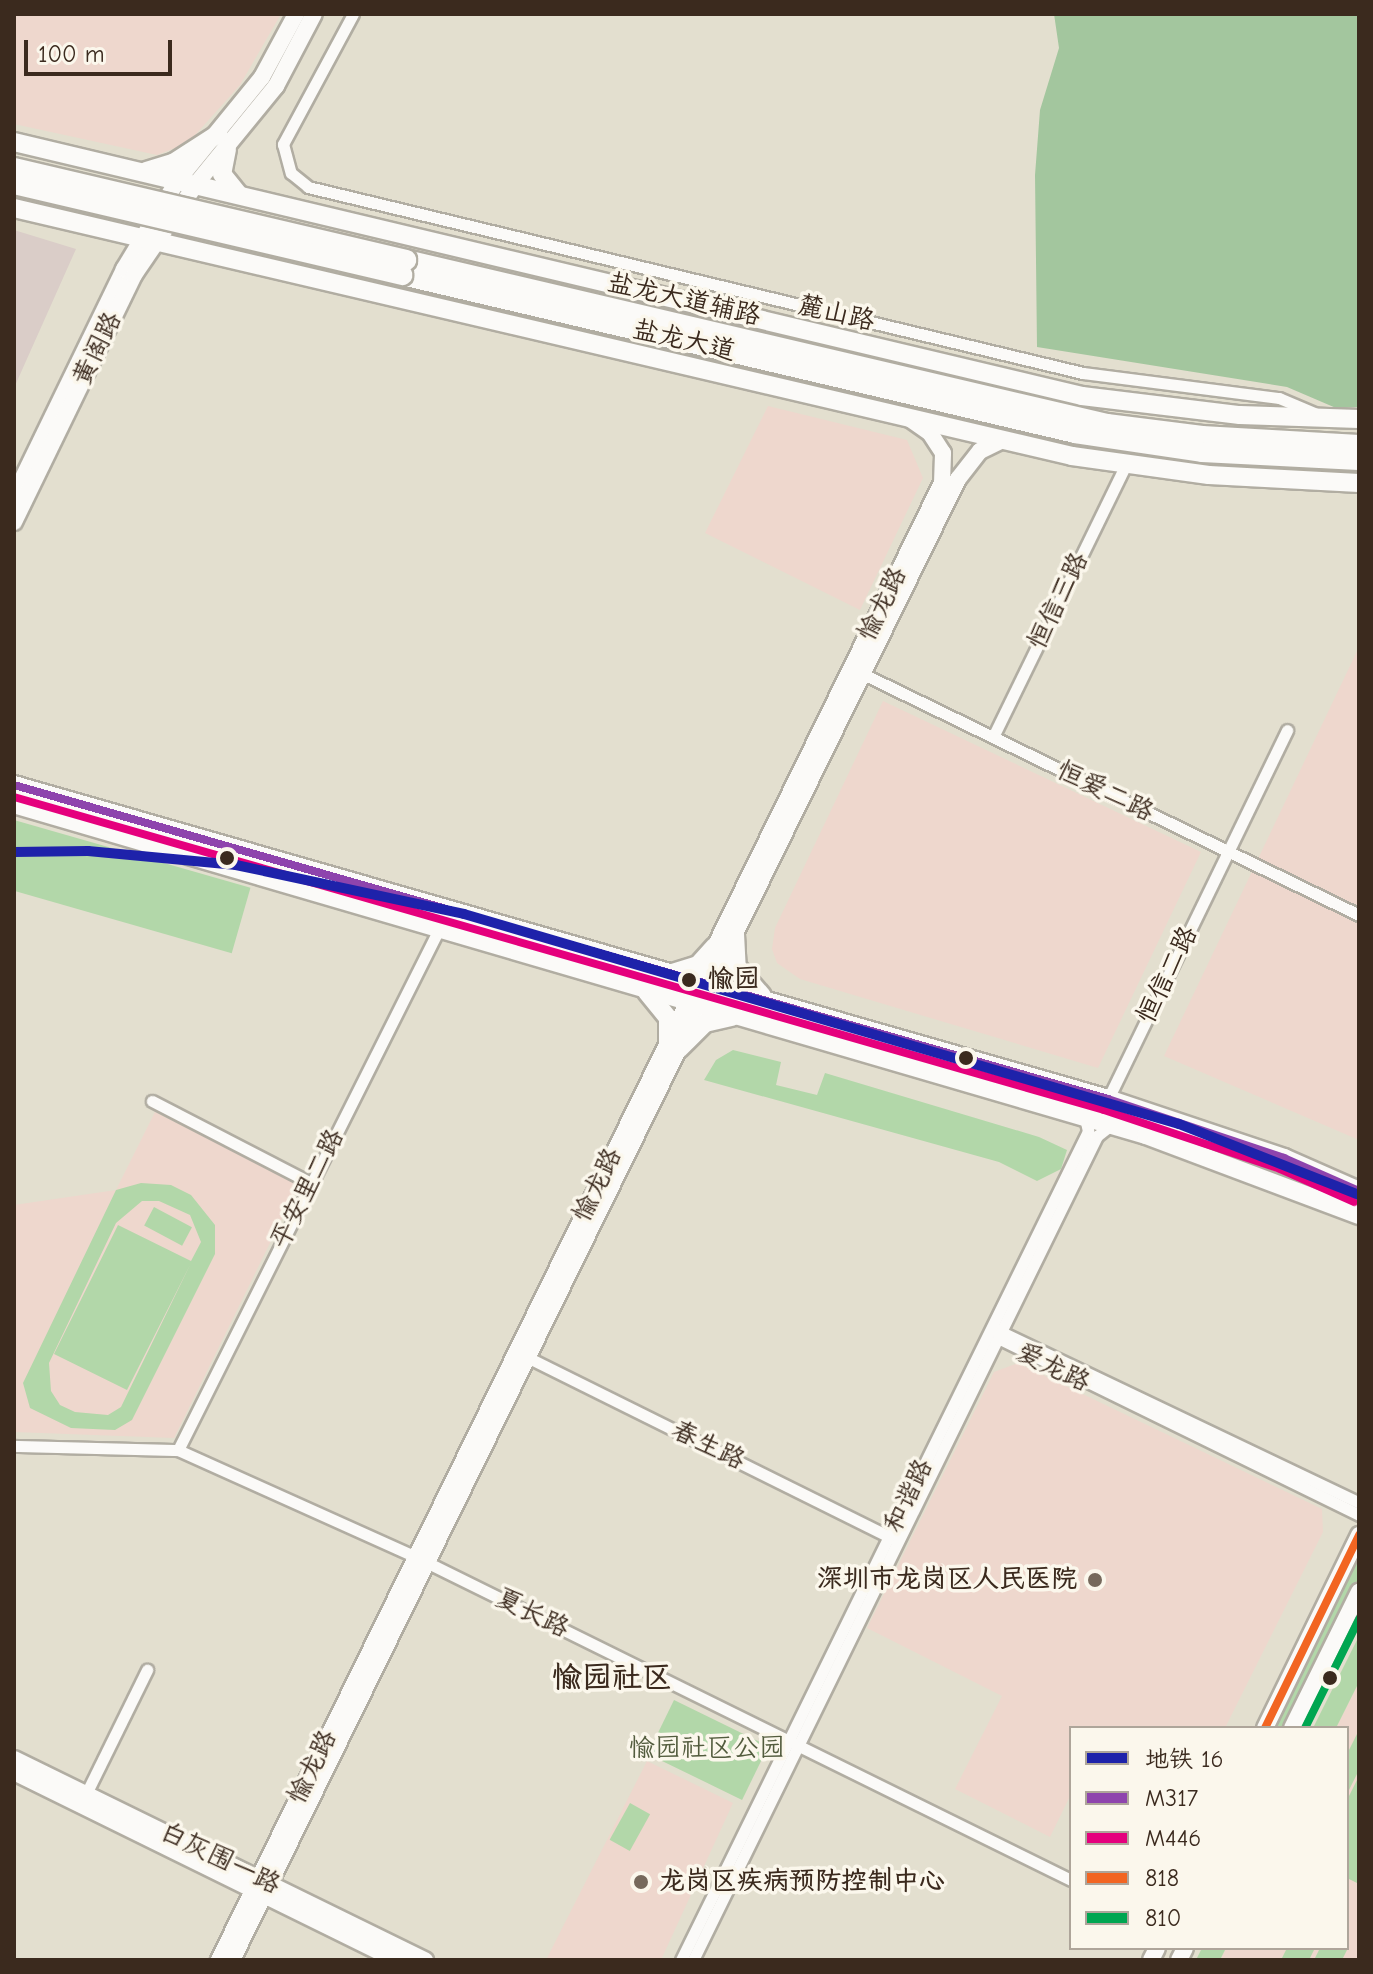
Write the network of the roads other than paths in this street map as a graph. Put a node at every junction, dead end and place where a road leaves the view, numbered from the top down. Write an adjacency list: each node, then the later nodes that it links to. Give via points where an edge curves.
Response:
1 (296, 14): 5 (street)
2 (314, 14): 5 (street, via 276,86)
3 (353, 14): 15 (street, 麓山路, via 290,124 283,144 285,164 308,187)
4 (14, 142): 6 (main road, 盐龙大道辅路)
5 (222, 142): 8 (main road); 9 (street, 黄阁路); 11 (main road, via 222,174)
6 (60, 153): 8 (main road, 盐龙大道辅路); 14 (main road, via 73,170 74,191 61,208)
7 (14, 168): 18 (highway, 盐龙大道, bridge)
8 (140, 171): 9 (main road, 盐龙大道辅路)
9 (187, 182): 11 (main road, 盐龙大道辅路); 17 (street, 黄阁路)
10 (14, 184): 18 (highway, 盐龙大道, bridge)
11 (238, 194): 12 (main road, 盐龙大道辅路)
12 (290, 207): 16 (main road, 盐龙大道辅路); 19 (main road, via 271,212 258,226 254,246)
13 (14, 208): 14 (main road)
14 (41, 215): 17 (main road)
15 (439, 220): 16 (street); 21 (street, 麓山路, via 1083,373 1279,398)
16 (434, 240): 21 (main road, 盐龙大道辅路, via 1082,396 1193,411)
17 (148, 242): 19 (main road); 28 (street, 黄阁路); 29 (street, 黄阁路)
18 (404, 267): 24 (highway, 盐龙大道, via 1107,424 1241,440); 25 (highway, 盐龙大道, via 1075,433 1202,452)
19 (270, 270): 20 (main road)
20 (909, 418): 23 (main road); 30 (street, 愉龙路, via 937,443 945,474)
21 (1327, 419): 22 (main road, 盐龙大道辅路)
22 (1359, 419)
23 (1003, 440): 26 (main road); 30 (street, 愉龙路, via 980,451 964,469)
24 (1359, 445)
25 (1359, 460)
26 (1125, 466): 27 (main road, via 1287,482); 32 (street, 恒信三路)
27 (1359, 483)
28 (14, 496)
29 (14, 522)
30 (857, 671): 32 (street, 恒爱二路); 41 (street, 愉龙路); 42 (street, 愉龙路)
31 (1287, 730): 36 (street, 恒信二路)
32 (993, 737): 36 (street, 恒爱二路)
33 (14, 785): 35 (main road)
34 (14, 804): 35 (main road)
35 (60, 808): 37 (main road); 38 (main road)
36 (1228, 851): 39 (street, 恒爱二路); 50 (street, 恒信二路)
37 (395, 894): 38 (main road); 43 (main road)
38 (389, 914): 40 (main road)
39 (1359, 915)
40 (439, 929): 45 (main road); 54 (street, 平安里二路)
41 (735, 934): 44 (street, 愉龙路); 46 (main road, via 734,952 743,979)
42 (715, 946): 43 (main road, via 698,965); 44 (street, 愉龙路)
43 (671, 974): 44 (main road)
44 (704, 983): 46 (main road); 47 (street, 愉龙路)
45 (637, 987): 47 (main road); 49 (main road, via 664,1008)
46 (775, 1003): 50 (main road)
47 (694, 1004): 48 (main road); 49 (street, 愉龙路)
48 (743, 1018): 49 (main road, via 705,1023); 52 (main road)
49 (673, 1046): 58 (street, 愉龙路)
50 (1108, 1099): 55 (main road, via 1271,1153)
51 (152, 1101): 54 (street)
52 (1085, 1118): 53 (main road); 57 (street, 和谐路, via 1088,1131)
53 (1111, 1126): 56 (main road, via 1270,1177); 57 (street, 和谐路, via 1097,1136)
54 (311, 1183): 60 (street, 平安里二路)
55 (1359, 1191)
56 (1359, 1215)
57 (996, 1334): 61 (street, 爱龙路); 62 (street, 爱龙路); 64 (street, 和谐路)
58 (522, 1354): 64 (street, 春生路); 65 (street, 愉龙路)
59 (14, 1446): 60 (street, 夏长路)
60 (178, 1450): 65 (street, 夏长路)
61 (1359, 1503)
62 (1359, 1515)
63 (1359, 1535): 68 (street)
64 (894, 1538): 70 (street, 和谐路)
65 (422, 1559): 70 (street, 夏长路); 75 (street, 愉龙路)
66 (1359, 1592): 69 (street)
67 (147, 1670): 73 (street)
68 (1266, 1726)
69 (1293, 1726)
70 (794, 1743): 74 (street, 夏长路); 80 (street, 和谐路); 81 (street, 和谐路)
71 (14, 1759): 73 (street, 白灰围一路)
72 (14, 1772): 73 (street, 白灰围一路)
73 (83, 1799): 75 (street, 白灰围一路)
74 (1069, 1879)
75 (261, 1887): 76 (street, 愉龙路); 77 (street, 愉龙路); 78 (street, 白灰围一路); 79 (street, 白灰围一路)
76 (219, 1960)
77 (232, 1960)
78 (396, 1960)
79 (425, 1960)
80 (681, 1960)
81 (693, 1960)

